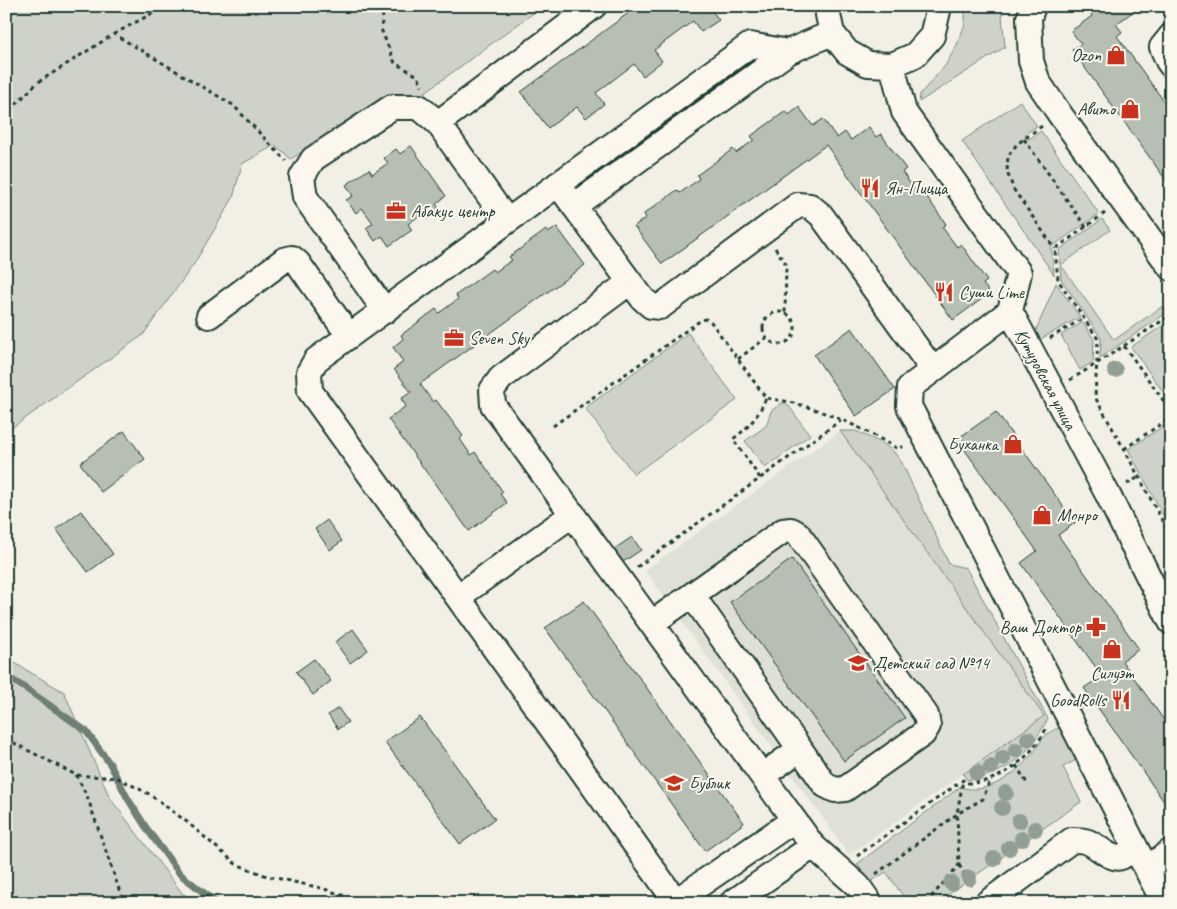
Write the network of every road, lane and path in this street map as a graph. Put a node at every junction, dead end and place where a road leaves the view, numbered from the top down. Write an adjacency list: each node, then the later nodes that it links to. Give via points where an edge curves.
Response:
1 (166, 6): 8 (path)
2 (384, 6): 15 (path, via 382,29 395,63 418,76)
3 (594, 6): 15 (street)
4 (829, 6): 7 (street)
5 (936, 6): 11 (street, via 938,11 932,36 915,55)
6 (1033, 6): 13 (street, via 1029,18 1031,62 1038,82)
7 (832, 33): 10 (street); 11 (street, via 846,52 868,64)
8 (114, 34): 14 (path, via 37,83); 17 (path, via 233,105)
9 (1171, 36): 12 (street, via 1162,47)
10 (788, 52): 18 (street, via 750,45); 20 (street)
11 (892, 65): 28 (street, Кутузовская улица, via 904,112 1019,273)
12 (1171, 65)
13 (1059, 114): 16 (path); 19 (street)
14 (6, 117)
15 (438, 123): 17 (street, via 419,107 392,107 313,159); 21 (street)
16 (1024, 139): 22 (path); 24 (path, via 1008,156 1008,172 1014,190)
17 (302, 178): 27 (street, via 305,197)
18 (558, 184): 20 (street); 21 (street)
19 (1122, 201): 22 (path); 25 (street)
20 (574, 206): 26 (street)
21 (507, 221): 27 (street)
22 (1086, 227): 24 (path)
23 (762, 231): 26 (street, via 660,307 651,306); 29 (path, via 786,264); 39 (street, via 798,205 810,206 821,215)
24 (1055, 249): 32 (path, via 1058,280)
25 (1171, 268)
26 (630, 282): 49 (street, via 501,378 492,390 494,405)
27 (385, 311): 33 (street)
28 (1010, 311): 36 (street, Кутузовская улица); 39 (street)
29 (785, 314): 34 (path, via 777,313 765,320); 34 (path, via 795,326 790,340 777,344)
30 (1171, 315): 35 (path)
31 (209, 316): 33 (street, via 284,260 292,258)
32 (1084, 318): 36 (path); 38 (path, via 1098,339)
33 (349, 336): 53 (street, via 316,360 309,372 310,391)
34 (766, 338): 37 (path)
35 (1124, 346): 38 (path); 42 (path)
36 (1030, 348): 40 (street, Кутузовская улица)
37 (738, 359): 41 (path); 45 (path, via 711,322 701,320)
38 (1096, 364): 40 (path); 46 (path, via 1095,397)
39 (933, 370): 56 (street, via 910,387 909,406)
40 (1053, 390): 54 (street, Кутузовская улица)
41 (766, 398): 44 (path, via 796,403); 48 (path, via 751,424 733,440)
42 (1171, 411)
43 (1171, 417): 46 (path)
44 (841, 419): 47 (path); 48 (path)
45 (554, 426)
46 (1124, 448): 50 (path)
47 (898, 449)
48 (760, 478): 51 (path)
49 (573, 514): 51 (street); 53 (street)
50 (1171, 537)
51 (620, 579): 55 (street)
52 (692, 595): 55 (street); 58 (street); 58 (street, via 783,531 791,530 798,534 926,715 928,726 923,734 845,789 836,790 825,785)
53 (458, 597): 73 (street)
54 (1171, 622)
55 (652, 623): 61 (street)
56 (1065, 710): 59 (path, via 1053,716 1034,747); 68 (street)
57 (6, 739): 60 (path)
58 (800, 749): 61 (street)
59 (1016, 765): 62 (path); 64 (path)
60 (76, 775): 74 (path, via 87,796); 75 (path, via 118,778 150,794 236,864)
61 (762, 776): 66 (street)
62 (990, 779): 63 (path, via 974,784); 65 (path, via 983,799)
63 (963, 780): 65 (path); 70 (path)
64 (1028, 785)
65 (957, 814): 72 (path); 77 (path, via 959,865)
66 (794, 820): 67 (street); 73 (street)
67 (813, 846): 70 (street); 76 (street)
68 (1135, 846): 71 (street); 78 (street, via 1116,858 1086,841 1072,840)
69 (1171, 851): 71 (street)
70 (839, 869): 72 (street)
71 (1146, 869): 79 (street)
72 (864, 895)
73 (676, 902)
74 (125, 903)
75 (366, 903)
76 (732, 903)
77 (926, 903)
78 (987, 903)
79 (1164, 903)

